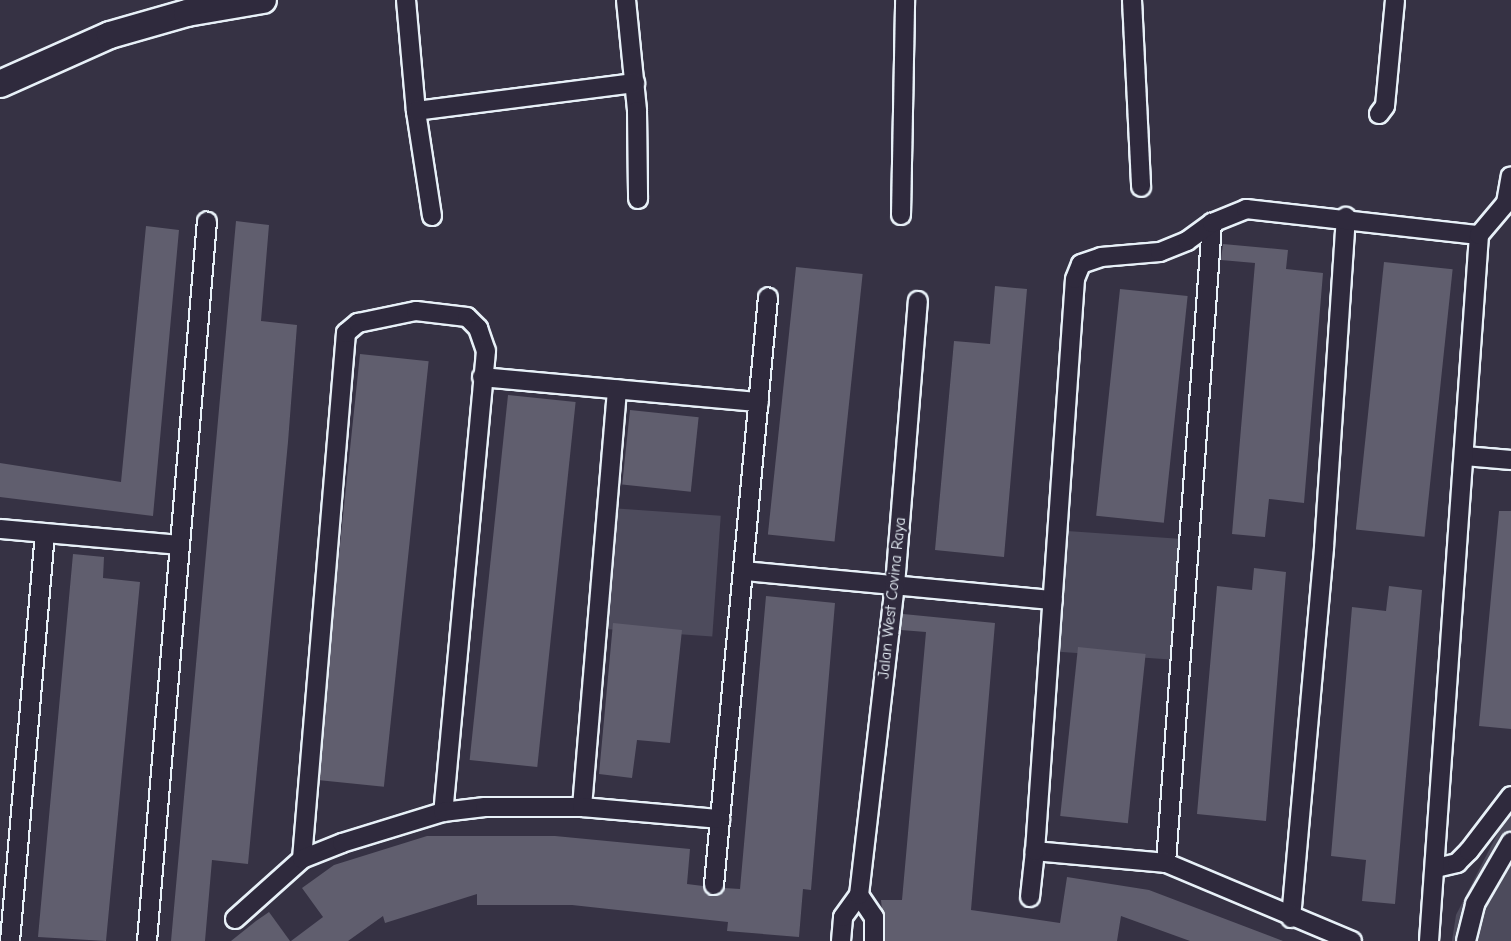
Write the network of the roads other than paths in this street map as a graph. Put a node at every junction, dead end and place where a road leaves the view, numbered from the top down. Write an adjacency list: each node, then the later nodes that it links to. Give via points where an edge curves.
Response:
1 (263, 0): 8 (main road, via 187,13 110,35)
2 (406, 0): 9 (street)
3 (626, 0): 7 (street)
4 (905, 0): 14 (street)
5 (1131, 0): 12 (street)
6 (1395, 0): 10 (street, via 1384,106)
7 (635, 83): 9 (street); 13 (street)
8 (0, 84)
9 (416, 111): 15 (street)
10 (1379, 114)
11 (1511, 176): 19 (street, via 1506,203)
12 (1141, 188)
13 (638, 199)
14 (901, 215)
15 (432, 216)
16 (1346, 217): 18 (street, via 1246,209); 19 (street); 45 (street, via 1324,547)
17 (207, 221): 29 (street)
18 (1212, 223): 32 (street, via 1187,241 1160,252 1101,257 1081,264 1075,279); 40 (street)
19 (1479, 235): 25 (street)
20 (768, 297): 24 (street)
21 (918, 301): 31 (street, Jalan West Covina Raya)
22 (482, 377): 23 (street); 35 (street); 39 (street, via 486,351 478,328 467,317 416,311 358,322 346,333)
23 (617, 389): 24 (street); 34 (street)
24 (759, 402): 30 (street)
25 (1465, 456): 26 (street); 41 (street)
26 (1511, 460)
27 (0, 529): 28 (street)
28 (45, 533): 29 (street); 47 (street)
29 (179, 545): 48 (street)
30 (744, 571): 31 (street); 36 (street)
31 (895, 585): 32 (street); 43 (street, Jalan West Covina Raya)
32 (1053, 600): 38 (street)
33 (1511, 796): 41 (street, via 1469,851 1456,863)
34 (582, 807): 35 (street, via 484,807); 36 (street)
35 (443, 812): 39 (street)
36 (720, 819): 42 (street)
37 (1511, 842): 53 (street, via 1475,904)
38 (1035, 850): 40 (street); 44 (street)
39 (302, 859): 46 (street)
40 (1166, 863): 45 (street)
41 (1436, 868): 52 (street)
42 (714, 885)
43 (859, 895): 49 (street, Jalan West Covina Raya, via 843,917); 50 (street, via 874,917)
44 (1030, 897)
45 (1292, 918): 51 (street)
46 (235, 919)
47 (10, 941)
48 (147, 941)
49 (841, 941)
50 (874, 941)
51 (1352, 941)
52 (1429, 941)
53 (1466, 941)

